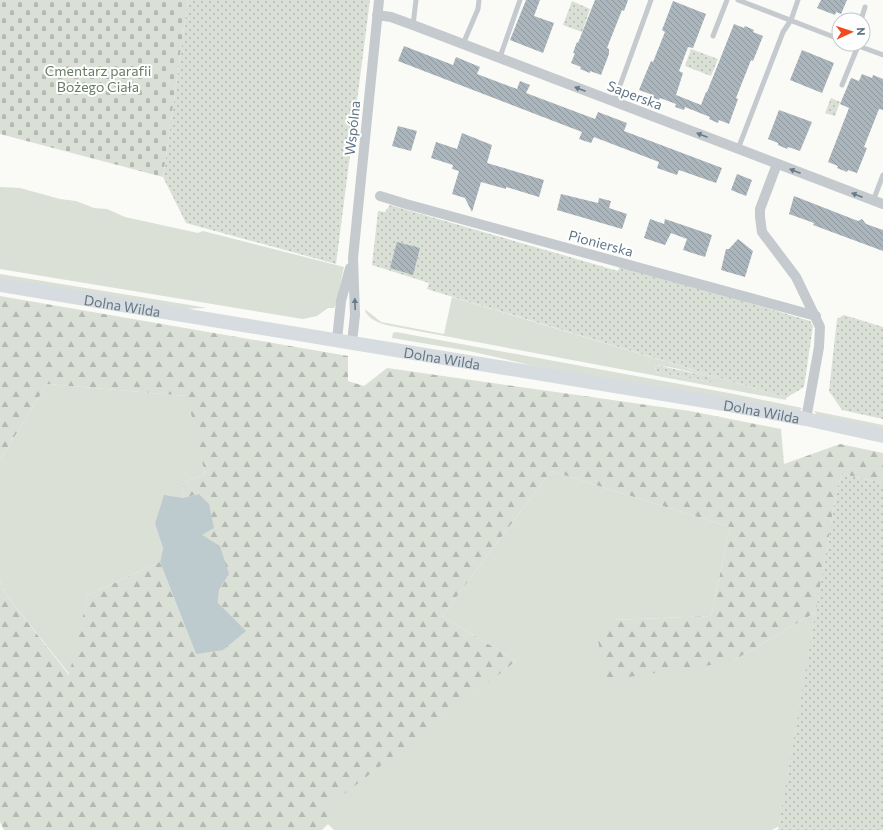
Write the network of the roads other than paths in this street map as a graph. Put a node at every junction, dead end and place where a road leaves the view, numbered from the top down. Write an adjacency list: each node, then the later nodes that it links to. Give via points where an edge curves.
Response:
1 (379, 0): 11 (street, Wspólna)
2 (416, 0): 13 (lane)
3 (479, 0): 16 (lane, via 478,9)
4 (520, 0): 20 (lane)
5 (651, 0): 22 (lane)
6 (727, 0): 14 (lane)
7 (738, 0): 12 (lane)
8 (798, 0): 12 (lane)
9 (866, 8): 10 (lane)
10 (864, 12)
11 (377, 15): 13 (street, Saperska); 29 (street, Wspólna)
12 (790, 20): 15 (lane); 23 (lane, via 784,29)
13 (413, 25): 16 (street, Saperska)
14 (713, 36)
15 (831, 36)
16 (463, 44): 20 (street, Saperska)
17 (871, 51): 19 (lane)
18 (853, 52): 21 (lane)
19 (883, 56)
20 (500, 58): 22 (street, Saperska, one-way to 20)
21 (842, 85)
22 (614, 102): 23 (street, Saperska, one-way to 22)
23 (738, 149): 24 (street, Saperska)
24 (777, 164): 27 (street, Saperska, one-way to 24); 31 (street, via 760,209 762,232 796,277)
25 (883, 175): 27 (lane)
26 (380, 196): 31 (street, Pionierska)
27 (873, 200): 28 (street, Saperska)
28 (883, 204)
29 (353, 258): 32 (street, Wspólna, via 341,302); 33 (street, Wspólna, one-way to 29, via 355,315)
30 (0, 285): 32 (main road, Dolna Wilda)
31 (816, 316): 34 (street, via 820,327 819,348)
32 (337, 340): 33 (main road, Dolna Wilda)
33 (352, 342): 34 (main road, Dolna Wilda)
34 (806, 419): 35 (main road, Dolna Wilda)
35 (883, 436)

